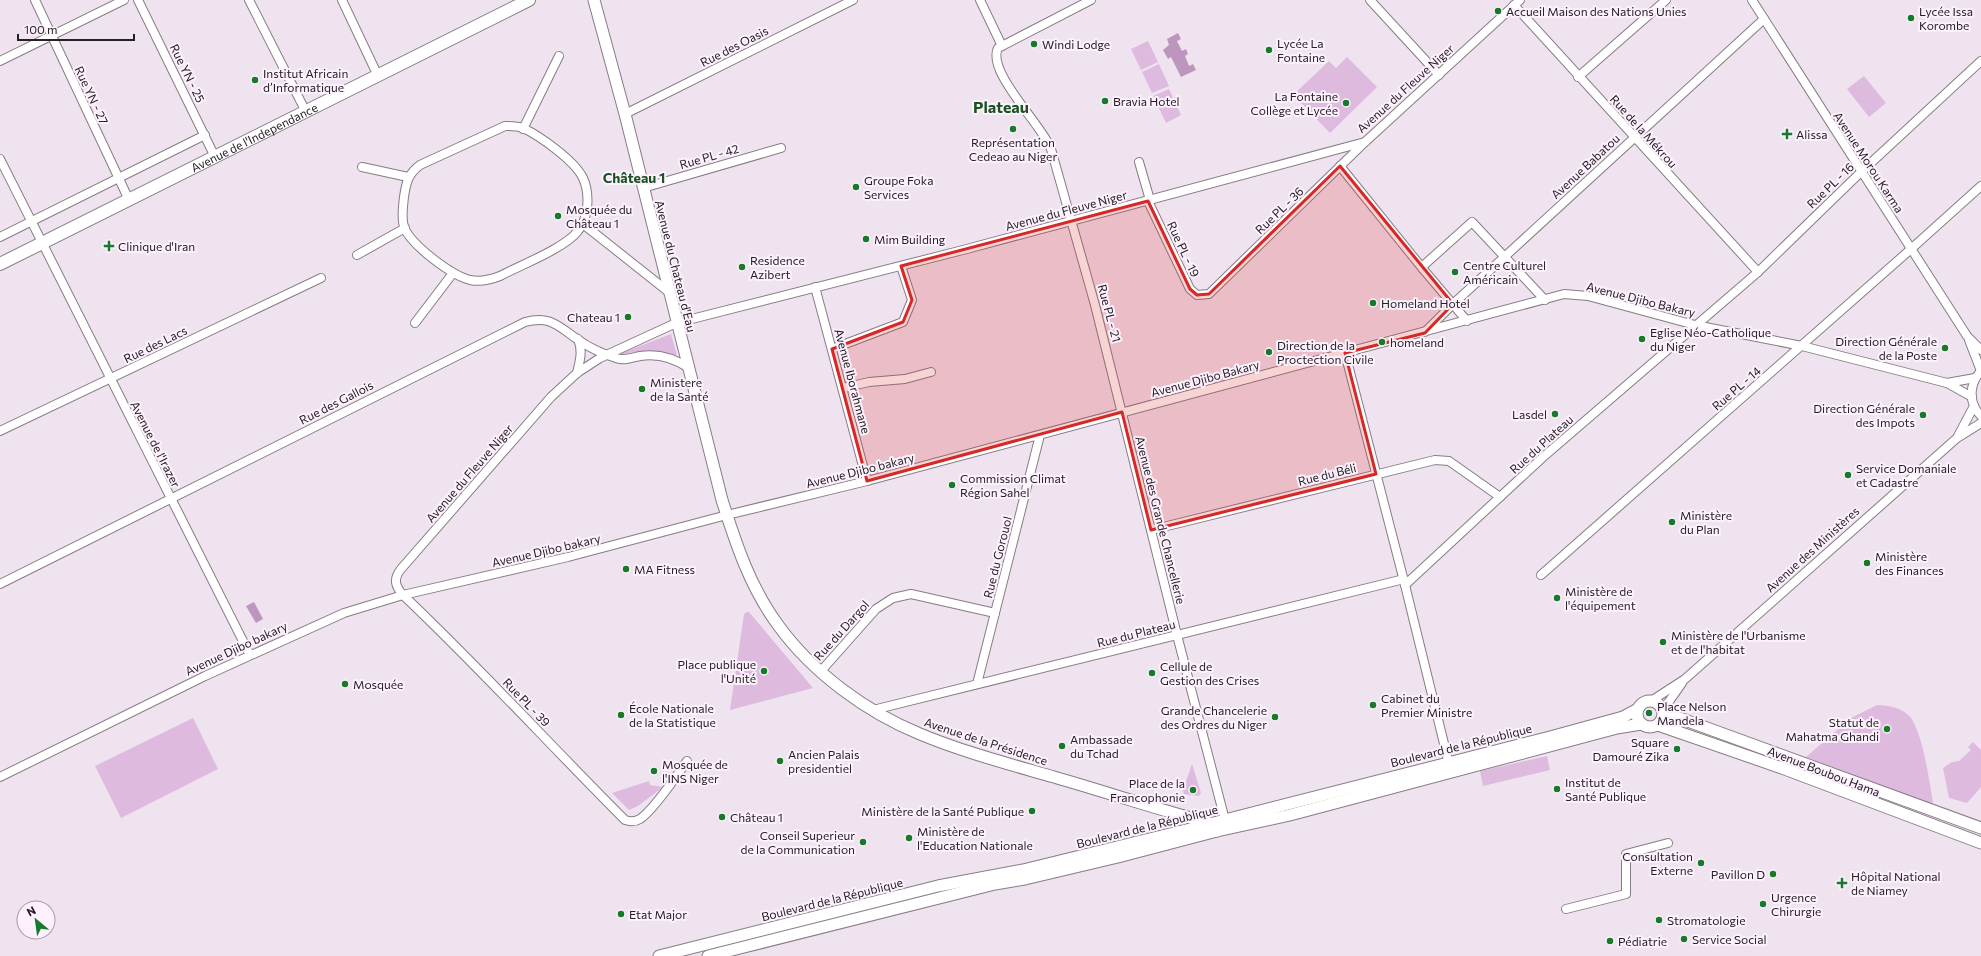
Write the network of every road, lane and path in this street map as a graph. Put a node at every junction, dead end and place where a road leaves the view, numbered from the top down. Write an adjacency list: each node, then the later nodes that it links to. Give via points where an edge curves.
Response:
1 (35, 0): 16 (street, Rue YN - 27)
2 (124, 0): 16 (street)
3 (138, 0): 27 (street, Rue YN - 25)
4 (249, 0): 24 (street)
5 (342, 0): 22 (street)
6 (529, 0): 22 (highway, Avenue de l'Independance)
7 (594, 0): 25 (main road, Avenue du Chateau d'Eau)
8 (853, 0): 25 (street, Rue des Oasis)
9 (980, 0): 17 (street)
10 (1091, 0): 17 (street)
11 (1370, 0): 21 (street)
12 (1666, 0): 23 (street)
13 (1752, 0): 15 (street, Avenue Morou Karma)
14 (1517, 2): 21 (street, Avenue du Fleuve Niger); 23 (street, Rue de la Mékrou)
15 (1764, 19): 28 (street, Avenue Babatou); 36 (street, Avenue Morou Karma)
16 (52, 36): 20 (street); 38 (street, Rue YN - 27)
17 (1002, 46): 44 (street, Rue PL - 21, via 997,51 998,64 1016,99 1049,142)
18 (559, 56): 26 (street)
19 (1981, 60): 36 (street, Rue PL - 16)
20 (0, 61)
21 (1439, 75): 29 (street, Avenue du Fleuve Niger)
22 (378, 76): 24 (highway, Avenue de l'Independance)
23 (1578, 76): 28 (street, Rue de la Mékrou)
24 (306, 112): 31 (highway, Avenue de l'Independance)
25 (625, 114): 40 (main road, Avenue du Chateau d'Eau)
26 (523, 128): 37 (street, via 512,126 496,129 420,165); 45 (street, via 557,152 580,173 586,191 587,208)
27 (205, 135): 31 (street, Rue YN - 25); 38 (street)
28 (1633, 137): 51 (street, Avenue Babatou); 55 (street, Rue de la Mékrou)
29 (1365, 142): 34 (street, Rue PL - 36); 42 (street, Avenue du Fleuve Niger)
30 (781, 148): 40 (street, Rue PL - 42)
31 (216, 157): 41 (highway, Avenue de l'Independance)
32 (0, 159): 43 (street, Avenue de l'Irazer)
33 (1139, 162): 42 (street, Rue PL - 19)
34 (1340, 166): 54 (street); 60 (street, Rue PL - 36)
35 (362, 167): 37 (street)
36 (1861, 172): 49 (street, Avenue Morou Karma); 55 (street, Rue PL - 16)
37 (408, 177): 46 (street, via 402,210)
38 (118, 178): 41 (street, Rue YN - 27); 43 (street)
39 (1981, 186): 49 (street, Rue PL - 14)
40 (643, 188): 59 (main road, Avenue du Chateau d'Eau)
41 (129, 200): 48 (highway, Avenue de l'Independance)
42 (1149, 200): 44 (street, Avenue du Fleuve Niger); 60 (street, Rue PL - 19, via 1190,289 1197,295)
43 (31, 221): 47 (street); 48 (street, Avenue de l'Irazer)
44 (1072, 221): 53 (street, Avenue du Fleuve Niger); 85 (street, Rue PL - 21)
45 (583, 224): 56 (street, via 568,241 489,280 469,280); 59 (street)
46 (405, 228): 50 (street); 56 (street, via 409,236 425,251)
47 (0, 237)
48 (42, 243): 52 (highway, Avenue de l'Independance); 80 (street, Avenue de l'Irazer)
49 (1912, 249): 68 (street, Avenue Morou Karma); 70 (street, Rue PL - 14)
50 (357, 255)
51 (1505, 258): 54 (street, via 1472,222 1424,265); 61 (street); 62 (street, Avenue Babatou)
52 (0, 264)
53 (901, 266): 58 (street, Avenue du Fleuve Niger); 71 (street, via 912,300 903,322)
54 (1423, 269): 62 (street)
55 (1758, 272): 66 (street, Rue PL - 16)
56 (453, 273): 64 (street)
57 (321, 278): 80 (street, Rue des Lacs)
58 (815, 287): 65 (street, Avenue du Fleuve Niger); 71 (street, Avenue Iborahmane)
59 (670, 293): 65 (main road, Avenue du Chateau d'Eau)
60 (1209, 294)
61 (1545, 300): 63 (street, Avenue Djibo Bakary); 66 (street, Avenue Djibo Bakary, via 1564,294 1588,296)
62 (1453, 304): 63 (street); 67 (street, Avenue Babatou)
63 (1467, 321): 67 (street, Avenue Djibo Bakary)
64 (415, 323)
65 (676, 324): 74 (street, Avenue du Fleuve Niger); 75 (main road, Avenue du Chateau d'Eau)
66 (1695, 325): 70 (street, Avenue Djibo Bakary); 93 (street, Rue du Plateau)
67 (1425, 333): 73 (street, Avenue Djibo Bakary)
68 (1967, 336): 72 (street, Avenue Morou Karma); 76 (street, Avenue Morou Karma)
69 (578, 339): 74 (street, Rue des Gallois); 77 (street, via 582,353); 94 (street, Rue des Gallois, via 561,326 546,320 525,322)
70 (1802, 346): 81 (street, Avenue Djibo Bakary); 97 (street, Rue PL - 14)
71 (832, 349): 82 (street, Avenue Iborahmane)
72 (1981, 350)
73 (1345, 353): 85 (street, Avenue Djibo Bakary); 91 (street)
74 (608, 355): 75 (street, Rue des Gallois, via 626,360 646,356 674,358); 77 (street, Avenue du Fleuve Niger)
75 (689, 368): 95 (main road, Avenue du Chateau d'Eau)
76 (1981, 371): 79 (street)
77 (577, 372): 100 (street, Avenue du Fleuve Niger, via 551,397 401,569 395,579)
78 (931, 372): 82 (street, via 905,379 869,382)
79 (1975, 378): 81 (street); 83 (street)
80 (110, 379): 88 (street, Rue des Lacs); 94 (street, Avenue de l'Irazer)
81 (1947, 383): 83 (street)
82 (843, 388): 92 (street, Avenue Iborahmane)
83 (1972, 397): 84 (street)
84 (1974, 406): 86 (street); 90 (street, Avenue des Ministères)
85 (1122, 412): 89 (street, Avenue Djibo bakary); 96 (street, Avenue des Grande Chancellerie)
86 (1981, 416)
87 (1981, 423): 90 (street, Avenue des Ministères)
88 (0, 431)
89 (1040, 435): 92 (street, Avenue Djibo bakary); 101 (street, Rue du Gorouol)
90 (1957, 438): 105 (street, Avenue des Ministères)
91 (1376, 474): 93 (street, Rue du Béli, via 1444,460); 96 (street, Rue du Béli); 98 (street)
92 (868, 481): 95 (street, Avenue Djibo bakary)
93 (1500, 497): 98 (street, Rue du Plateau)
94 (171, 499): 99 (street, Rue des Gallois); 103 (street, Avenue de l'Irazer)
95 (726, 515): 100 (street, Avenue Djibo bakary, via 636,540); 104 (main road, Avenue de la Présidence, via 742,560 761,598 778,625 800,652)
96 (1151, 530): 102 (street, Avenue des Grande Chancellerie)
97 (1541, 575)
98 (1405, 582): 102 (street, Rue du Plateau); 114 (street)
99 (0, 584)
100 (404, 595): 103 (street, Avenue Djibo bakary, via 344,612); 113 (street, Rue PL - 39, via 626,820 635,821 642,818)
101 (995, 613): 104 (street, Rue du Dargol, via 916,595 893,598 876,609); 106 (street, Rue du Gorouol)
102 (1177, 635): 106 (street, Rue du Plateau); 116 (street, Avenue des Grande Chancellerie)
103 (250, 655): 115 (street, Avenue Djibo bakary)
104 (821, 671): 109 (main road, Avenue de la Présidence)
105 (1685, 679): 107 (street, Avenue des Ministères); 110 (street, Avenue des Ministères)
106 (977, 684): 109 (street, Rue du Plateau)
107 (1651, 701): 108 (main road, via 1643,703); 110 (main road, via 1658,703)
108 (1638, 709): 111 (main road, via 1637,715); 114 (main road, Boulevard de la République, via 1623,717)
109 (873, 710): 116 (main road, Avenue de la Présidence, via 918,734 962,750)
110 (1663, 711): 112 (main road); 117 (main road, Avenue Boubou Hama)
111 (1641, 724): 112 (main road, via 1651,727); 114 (main road, Boulevard de la République)
112 (1658, 725): 119 (main road, Avenue Boubou Hama, via 1782,768)
113 (687, 761)
114 (1450, 767): 116 (main road, Boulevard de la République, via 1290,815)
115 (0, 776)
116 (1220, 826): 120 (main road, Boulevard de la République, via 1118,857 1024,874 995,884)
117 (1981, 828)
118 (1668, 843): 122 (street, via 1626,854 1626,894)
119 (1981, 843)
120 (939, 892): 121 (main road, Boulevard de la République); 123 (main road, Boulevard de la République)
121 (889, 899): 123 (main road); 124 (main road, Boulevard de la République)
122 (1566, 909)
123 (891, 910): 125 (main road, Boulevard de la République)
124 (748, 933): 125 (main road); 126 (main road, Boulevard de la République)
125 (751, 945): 127 (main road, Boulevard de la République)
126 (659, 956)
127 (708, 956)

